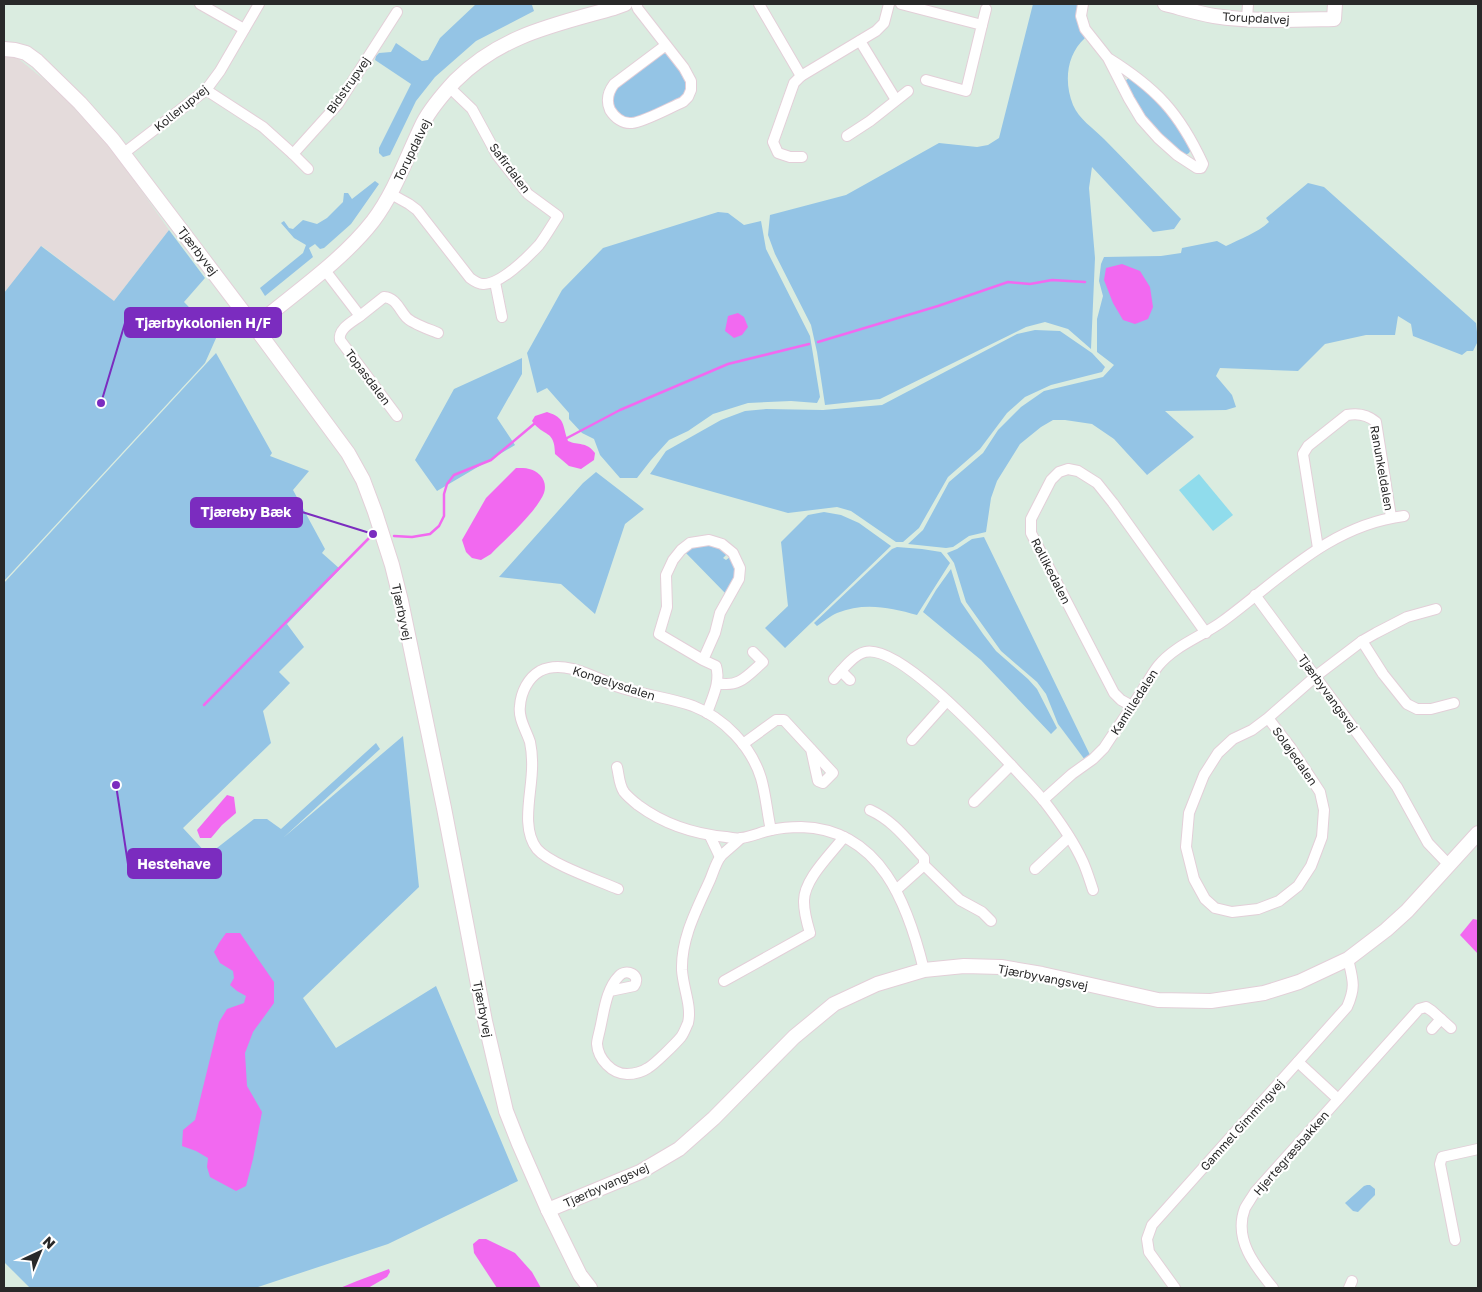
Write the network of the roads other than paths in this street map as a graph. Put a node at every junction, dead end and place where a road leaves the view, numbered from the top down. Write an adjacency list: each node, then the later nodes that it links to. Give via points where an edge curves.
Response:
1 (200, 4): 16 (street)
2 (259, 4): 16 (street, Kollerupvej)
3 (624, 4): 23 (street, Torupdalvej, via 504,44 466,70)
4 (636, 4): 18 (street)
5 (759, 4): 21 (street)
6 (889, 4): 17 (street, via 884,22)
7 (901, 4): 15 (street)
8 (1083, 4): 20 (street, via 1082,23)
9 (1165, 4): 14 (street, Torupdalvej, via 1214,16)
10 (1248, 4): 14 (street)
11 (1334, 4): 14 (street, Torupdalvej, via 1334,19)
12 (986, 9): 15 (street)
13 (397, 12): 29 (street, Bidstrupvej, via 338,104)
14 (1248, 20)
15 (982, 25): 22 (street, via 966,91)
16 (244, 29): 24 (street, Kollerupvej)
17 (860, 41): 21 (street); 26 (street)
18 (666, 45): 18 (street, via 614,84 608,104 618,119 632,123 688,97 691,80)
19 (4, 49): 28 (street, Tjærbyvej, via 20,51 37,61)
20 (1108, 58): 20 (street, via 1143,81 1165,102 1196,149 1203,164 1201,168 1177,155 1148,127 1128,99)
21 (801, 76): 30 (street, via 791,90 773,142 778,153)
22 (926, 80)
23 (449, 87): 32 (street, Torupdalvej, via 424,122); 34 (street, Safirdalen, via 472,109 497,154 528,194 558,216 540,244)
24 (206, 90): 28 (street, Kollerupvej); 29 (street, via 262,127)
25 (908, 91): 26 (street)
26 (896, 100): 27 (street)
27 (847, 136)
28 (124, 153): 37 (street, Tjærbyvej)
29 (293, 154): 31 (street)
30 (802, 157)
31 (308, 169)
32 (390, 194): 33 (street, Torupdalvej, via 374,220); 34 (street, via 417,210 470,278 478,284)
33 (324, 269): 35 (street); 37 (street, Torupdalvej)
34 (495, 282): 36 (street)
35 (360, 316): 38 (street, Topasdalen, via 384,297 389,298 408,319); 39 (street, Topasdalen, via 341,331 340,340)
36 (502, 316)
37 (254, 327): 89 (street, Tjærbyvej, via 348,453 375,512 401,601 506,1111)
38 (438, 333)
39 (398, 416)
40 (1404, 516): 41 (street, Ranunkeldalen)
41 (1391, 517): 42 (street, Ranunkeldalen, via 1358,528); 42 (street, Ranunkeldalen, via 1376,422 1371,418 1347,415 1308,446 1303,454)
42 (1318, 548): 43 (street, Ranunkeldalen)
43 (1255, 595): 45 (street, Kamilledalen); 49 (street, Tjærbyvangsvej)
44 (1436, 609): 46 (street, Soløjedalen, via 1407,618)
45 (1206, 633): 54 (street, Kamilledalen, via 1174,650 1159,665); 54 (street, Røllikedalen, via 1096,484 1078,471 1068,469 1059,472 1031,519 1031,533 1114,693)
46 (1362, 641): 49 (street, Soløjedalen); 53 (street, via 1406,704 1417,709 1431,709)
47 (753, 652): 51 (street, via 763,662 747,677 733,684)
48 (703, 660): 48 (street, via 658,634 667,607 666,575 673,560 690,543 709,540 722,544 733,553 740,568 739,579 720,613); 51 (street, via 716,666)
49 (1316, 676): 56 (street, Soløjedalen); 73 (street, Tjærbyvangsvej, via 1397,787 1428,843)
50 (850, 680): 52 (street, via 837,675 857,656 866,651 878,652 912,671)
51 (717, 683): 55 (street)
52 (947, 701): 57 (street); 60 (street)
53 (1454, 702)
54 (1132, 706): 62 (street, Kamilledalen, via 1099,754)
55 (707, 713): 58 (street, Kongelysdalen, via 731,730); 75 (street, Kongelysdalen, via 568,668 539,672 522,692 519,708 530,743 532,762 528,827 532,840 546,858)
56 (1268, 718): 56 (street, Soløjedalen, via 1320,792 1324,810 1322,837 1312,866 1298,886 1279,901 1258,909 1232,912 1210,904 1194,879 1186,847 1189,813 1204,775 1218,753 1233,739)
57 (912, 740)
58 (743, 744): 59 (street, via 776,720 784,720); 65 (street, Kongelysdalen, via 761,778)
59 (811, 749)
60 (1011, 765): 62 (street); 63 (street)
61 (617, 767): 67 (street, via 624,792 638,804 663,821)
62 (1043, 800): 69 (street)
63 (974, 802)
64 (870, 810): 72 (street, via 892,823 924,858)
65 (771, 830): 68 (street, via 801,827); 70 (street)
66 (1478, 833): 73 (street, Tjærbyvangsvej)
67 (710, 836): 70 (street); 71 (street)
68 (844, 837): 76 (street, via 863,848 878,863); 81 (street, via 807,887 803,901 810,933)
69 (1069, 837): 74 (street); 77 (street)
70 (741, 838): 71 (street)
71 (720, 857): 82 (street, via 690,922 684,947 682,969 689,1012 687,1024 681,1037 650,1068 636,1074 611,1069 601,1058 597,1044)
72 (924, 865): 76 (street); 78 (street, via 960,900)
73 (1449, 865): 79 (street, Tjærbyvangsvej, via 1407,911)
74 (1035, 868)
75 (618, 889)
76 (896, 890): 80 (street, via 908,914)
77 (1093, 890)
78 (991, 921)
79 (1348, 959): 80 (street, Tjærbyvangsvej, via 1299,982 1264,993 1211,1001 1158,1000 1001,967); 86 (street, Gammel Gimmingvej, via 1353,980 1347,1007)
80 (924, 970): 89 (street, Tjærbyvangsvej, via 877,984 834,1004 794,1037 714,1118 679,1148 640,1172)
81 (724, 981)
82 (610, 990)
83 (1441, 1019): 84 (street, Hjertegræsbakken); 85 (street); 87 (street, Hjertegræsbakken, via 1426,1007 1419,1009)
84 (1451, 1028)
85 (1432, 1029)
86 (1298, 1062): 87 (street, Hjertegræsbakken); 92 (street, Gammel Gimmingvej, via 1152,1225 1147,1238 1149,1252)
87 (1338, 1099): 93 (street, Hjertegræsbakken, via 1255,1192 1245,1209 1241,1229 1246,1250)
88 (1478, 1149): 90 (street, via 1442,1157 1440,1164)
89 (548, 1210): 91 (street, Tjærbyvej, via 580,1275)
90 (1455, 1240)
91 (590, 1288)
92 (1175, 1288)
93 (1273, 1288)

